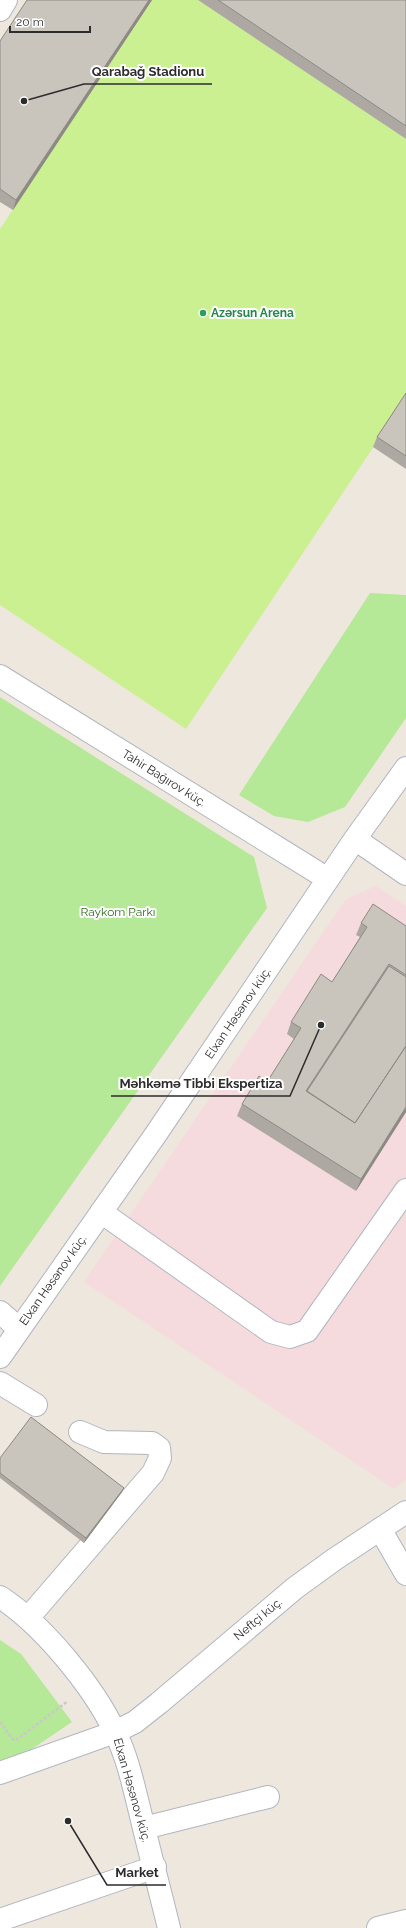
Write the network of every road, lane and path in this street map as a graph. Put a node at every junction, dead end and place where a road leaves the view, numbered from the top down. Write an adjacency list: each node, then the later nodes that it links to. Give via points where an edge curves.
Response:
1 (6, 0): 2 (street)
2 (0, 10)
3 (0, 676): 7 (street, Tahir Bağırov küç.)
4 (406, 768): 5 (street, Elxan Həsənov küç.)
5 (355, 839): 6 (street); 7 (street, Elxan Həsənov küç.)
6 (406, 874)
7 (328, 879): 9 (street, Elxan Həsənov küç.)
8 (406, 1190): 9 (street, via 308,1331 290,1337 271,1332)
9 (101, 1212): 11 (street, Elxan Həsənov küç.)
10 (0, 1312): 11 (street)
11 (19, 1328): 12 (street, Elxan Həsənov küç.)
12 (0, 1357)
13 (0, 1383): 14 (street)
14 (36, 1405)
15 (80, 1432): 20 (street, via 104,1442 152,1443 160,1448 160,1458 153,1473)
16 (406, 1512): 17 (street, Neftçi küç.)
17 (380, 1529): 18 (street); 23 (street, Neftçi küç., via 295,1588 159,1703 135,1722)
18 (406, 1574)
19 (0, 1597): 20 (street, Elxan Həsənov küç.)
20 (28, 1618): 21 (street, Elxan Həsənov küç.)
21 (87, 1686): 22 (path, via 14,1741); 23 (street, Elxan Həsənov küç.)
22 (0, 1722)
23 (115, 1732): 24 (street, Neftçi küç.); 26 (street, Elxan Həsənov küç., via 124,1754)
24 (0, 1773)
25 (268, 1797): 26 (street)
26 (144, 1828): 27 (street, Elxan Həsənov küç.)
27 (154, 1867): 29 (street); 30 (street, Elxan Həsənov küç.)
28 (406, 1921): 31 (street)
29 (6, 1922)
30 (169, 1928)
31 (378, 1928)

